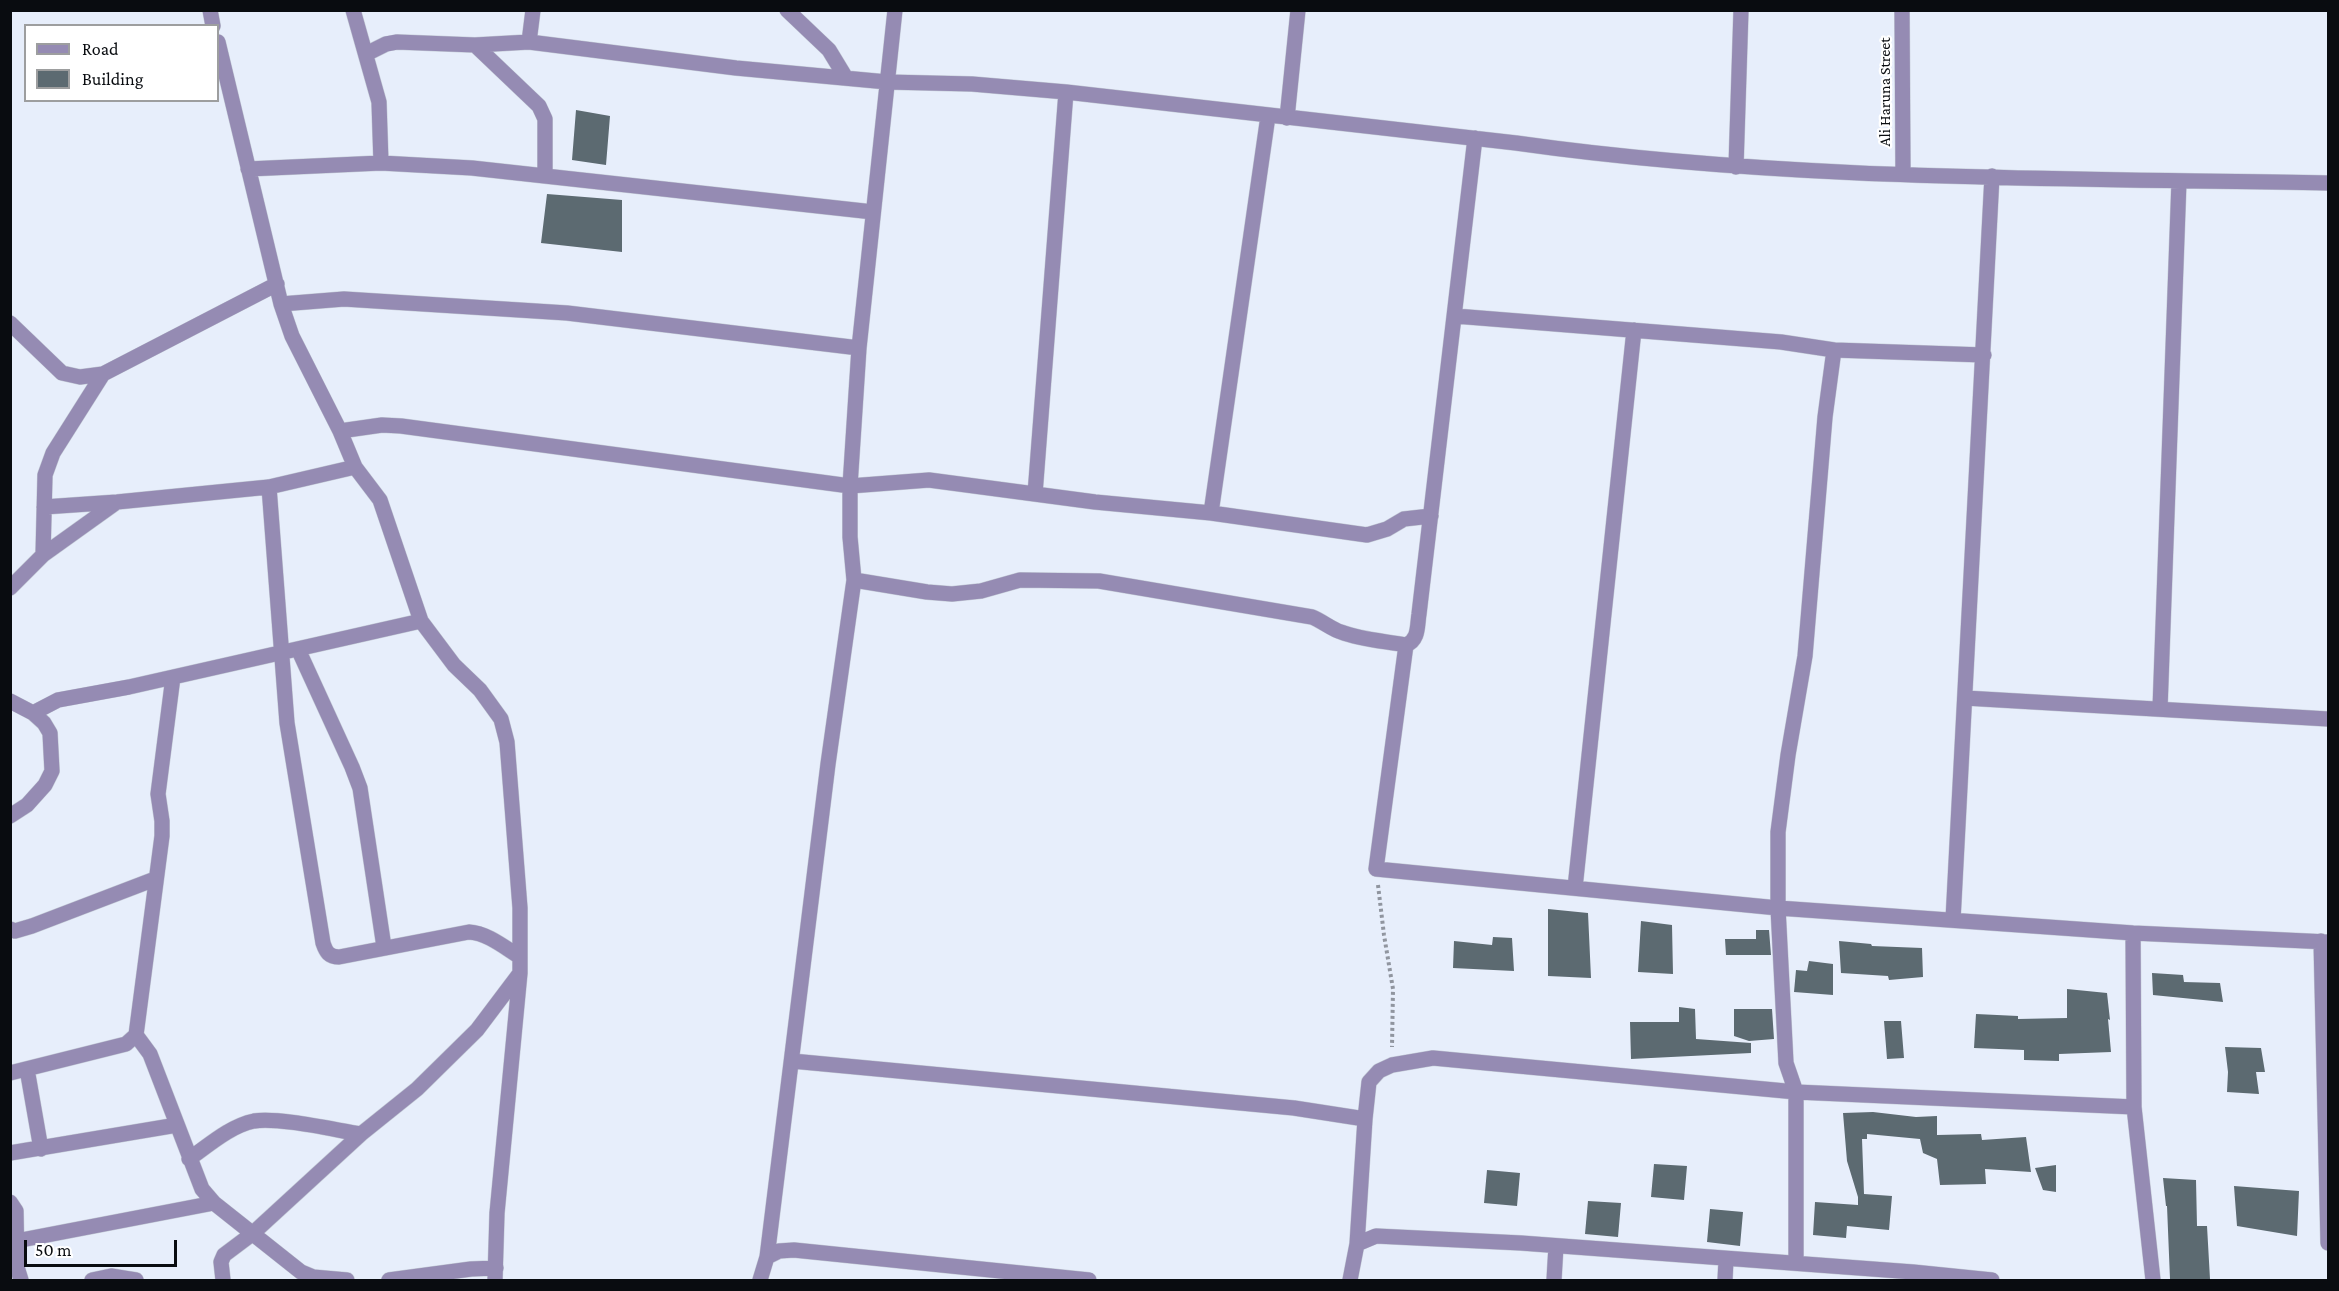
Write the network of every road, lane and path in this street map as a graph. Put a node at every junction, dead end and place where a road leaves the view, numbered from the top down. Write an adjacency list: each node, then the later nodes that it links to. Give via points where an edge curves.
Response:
1 (353, 10): 11 (street)
2 (533, 10): 8 (street)
3 (787, 10): 12 (street, via 829,50)
4 (895, 10): 13 (street)
5 (1298, 10): 16 (street)
6 (1741, 10): 19 (street)
7 (1902, 10): 21 (street, Ali Haruna Street)
8 (529, 42): 9 (street); 12 (street)
9 (475, 45): 11 (street, via 397,42); 22 (street, via 538,106 545,119)
10 (219, 46): 20 (street)
11 (366, 54): 18 (street, via 379,102)
12 (846, 78): 13 (street)
13 (887, 82): 14 (street); 26 (street)
14 (1066, 92): 15 (street); 40 (street)
15 (1268, 116): 16 (street); 43 (street)
16 (1287, 118): 17 (street)
17 (1475, 138): 19 (street); 29 (street)
18 (381, 163): 20 (street); 22 (street)
19 (1736, 167): 21 (street)
20 (248, 169): 27 (street)
21 (1903, 174): 23 (street)
22 (545, 176): 26 (street)
23 (1992, 176): 24 (street); 34 (street)
24 (2179, 181): 25 (street); 55 (street)
25 (2328, 183)
26 (873, 212): 32 (street)
27 (276, 284): 28 (street); 35 (street)
28 (281, 304): 32 (street, via 344,299 567,313); 36 (street)
29 (1455, 316): 31 (street); 44 (street)
30 (10, 323): 35 (street, via 62,373 80,377)
31 (1634, 330): 33 (street); 61 (street)
32 (859, 348): 38 (street)
33 (1834, 350): 34 (street); 62 (street, via 1804,656 1778,832)
34 (1984, 355): 53 (street)
35 (104, 374): 42 (street, via 53,453 45,475)
36 (340, 430): 37 (street); 38 (street, via 400,426)
37 (355, 467): 39 (street); 48 (street, via 380,500)
38 (850, 486): 40 (street, via 929,480); 46 (street)
39 (269, 487): 41 (street); 51 (street)
40 (1035, 494): 43 (street)
41 (117, 502): 42 (street); 45 (street)
42 (44, 507): 45 (street)
43 (1211, 513): 44 (street, via 1367,535 1404,519)
44 (1431, 516): 49 (street, via 1416,639)
45 (43, 555): 47 (street)
46 (854, 580): 49 (street, via 952,594 1020,580 1099,581 1312,617 1338,632); 71 (street)
47 (10, 588)
48 (421, 621): 50 (street); 68 (street, via 501,719 507,742)
49 (1406, 645): 59 (street)
50 (298, 649): 51 (street); 67 (street, via 360,789)
51 (282, 652): 52 (street); 67 (street, via 287,723 326,952 333,957)
52 (173, 677): 56 (street, via 58,700); 60 (street, via 158,794 162,836)
53 (1965, 698): 55 (street); 63 (street)
54 (10, 701): 56 (street)
55 (2160, 709): 57 (street)
56 (33, 713): 58 (street, via 50,733 51,771 45,785 27,805)
57 (2328, 719)
58 (10, 816)
59 (1376, 869): 61 (street); 72 (path, via 1393,990)
60 (155, 879): 64 (street, via 32,926); 70 (street)
61 (1575, 888): 62 (street)
62 (1778, 908): 63 (street); 75 (street, via 1786,1063)
63 (1953, 920): 65 (street)
64 (10, 929)
65 (2133, 933): 66 (street); 76 (street)
66 (2325, 941): 88 (street)
67 (384, 947): 68 (street, via 477,932)
68 (520, 957): 69 (street)
69 (520, 973): 79 (street, via 477,1030 417,1089); 94 (street, via 497,1213)
70 (136, 1035): 73 (street, via 126,1044); 78 (street, via 150,1054)
71 (792, 1061): 77 (street, via 1294,1108); 90 (street)
72 (1392, 1065): 75 (street, via 1433,1058); 77 (street, via 1369,1082)
73 (27, 1069): 74 (street); 80 (street)
74 (10, 1073)
75 (1796, 1092): 76 (street); 92 (street)
76 (2134, 1107): 108 (street)
77 (1365, 1119): 87 (street)
78 (177, 1125): 80 (street); 82 (street)
79 (362, 1134): 82 (street, via 254,1121); 85 (street)
80 (42, 1149): 81 (street)
81 (10, 1153)
82 (189, 1158): 84 (street, via 202,1189)
83 (10, 1202): 86 (street, via 16,1211)
84 (214, 1203): 85 (street); 86 (street)
85 (252, 1234): 99 (street, via 222,1258); 100 (street, via 306,1275)
86 (16, 1241): 93 (street)
87 (1357, 1244): 89 (street, via 1376,1236); 104 (street)
88 (2328, 1244)
89 (1556, 1246): 91 (street); 105 (street)
90 (767, 1257): 102 (street); 103 (street, via 794,1250)
91 (1726, 1260): 92 (street); 106 (street)
92 (1796, 1263): 95 (street)
93 (16, 1272)
94 (495, 1274): 96 (street)
95 (1913, 1276): 107 (street)
96 (435, 1277): 101 (street)
97 (92, 1281): 98 (street, via 111,1276)
98 (136, 1281)
99 (223, 1281)
100 (346, 1281)
101 (389, 1281)
102 (760, 1281)
103 (1089, 1281)
104 (1350, 1281)
105 (1554, 1281)
106 (1725, 1281)
107 (1992, 1281)
108 (2153, 1281)

